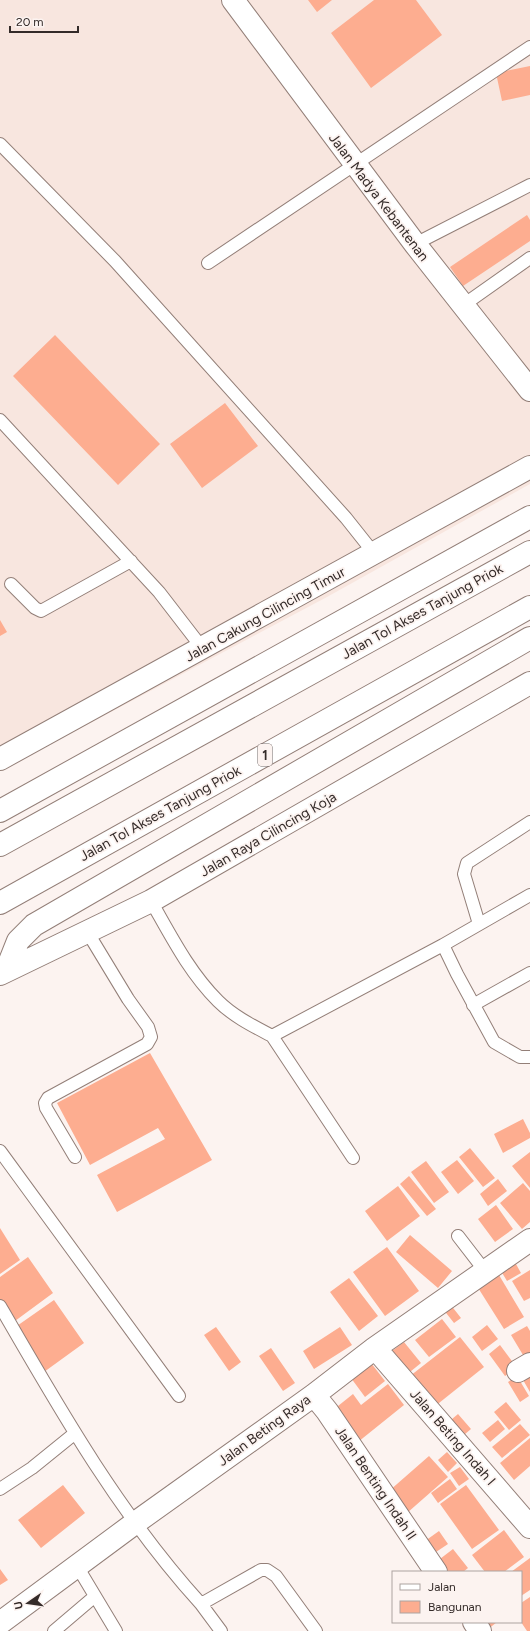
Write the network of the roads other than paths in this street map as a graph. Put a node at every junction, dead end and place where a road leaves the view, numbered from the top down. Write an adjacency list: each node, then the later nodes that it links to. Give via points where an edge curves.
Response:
1 (234, 0): 4 (main road, Jalan Madya Kebantenan)
2 (530, 47): 4 (lane)
3 (0, 144): 14 (lane, via 115,261 346,518)
4 (355, 165): 6 (main road, Jalan Madya Kebantenan); 8 (lane)
5 (530, 185): 6 (lane)
6 (415, 244): 9 (main road, Jalan Madya Kebantenan)
7 (530, 258): 9 (lane)
8 (208, 263)
9 (462, 306): 10 (main road, Jalan Madya Kebantenan)
10 (530, 390)
11 (0, 420): 16 (lane)
12 (530, 467): 14 (main road, Jalan Cakung Cilincing Timur)
13 (530, 517): 23 (main road)
14 (373, 552): 20 (main road, Jalan Cakung Cilincing Timur)
15 (530, 552): 25 (main road, Jalan Tol Akses Tanjung Priok)
16 (131, 562): 17 (lane, via 41,611); 20 (lane, via 159,592)
17 (11, 584)
18 (530, 607): 28 (main road, Jalan Tol Akses Tanjung Priok / 1)
19 (530, 638): 32 (main road, via 34,925 18,941)
20 (203, 649): 22 (main road, Jalan Cakung Cilincing Timur)
21 (530, 683): 27 (main road, Jalan Raya Cilincing Koja)
22 (0, 759)
23 (0, 811)
24 (530, 822): 29 (lane, via 467,863 464,874)
25 (0, 845)
26 (530, 895): 29 (lane)
27 (151, 901): 30 (main road, Jalan Raya Cilincing Koja); 35 (lane, via 189,968 219,1002 243,1020)
28 (0, 903)
29 (479, 924): 31 (lane)
30 (88, 933): 32 (main road, Jalan Raya Cilincing Koja); 38 (lane, via 148,1027 151,1037 147,1044 48,1098 46,1108)
31 (443, 945): 34 (lane); 35 (lane)
32 (3, 973)
33 (530, 973): 34 (lane)
34 (473, 1005): 36 (lane, via 494,1042 520,1057)
35 (272, 1036): 39 (lane)
36 (530, 1058)
37 (0, 1152): 46 (lane)
38 (75, 1157)
39 (353, 1158)
40 (458, 1236): 42 (lane)
41 (530, 1240): 42 (main road, Jalan Beting Raya)
42 (485, 1271): 44 (main road, Jalan Beting Raya)
43 (0, 1306): 47 (lane)
44 (375, 1348): 45 (main road, Jalan Beting Raya); 50 (main road, Jalan Beting Indah I)
45 (314, 1395): 49 (main road, Jalan Beting Raya); 52 (main road, Jalan Benting Indah II)
46 (179, 1396)
47 (74, 1434): 48 (lane, via 32,1468); 49 (lane)
48 (0, 1489)
49 (135, 1523): 51 (main road, Jalan Beting Raya); 54 (lane)
50 (530, 1527)
51 (77, 1566): 53 (lane); 55 (main road, Jalan Beting Raya)
52 (435, 1571)
53 (94, 1597): 56 (lane); 57 (lane)
54 (201, 1604): 58 (lane); 59 (lane, via 261,1570 268,1570 276,1576)
55 (0, 1623)
56 (54, 1631)
57 (116, 1631)
58 (221, 1631)
59 (316, 1631)

